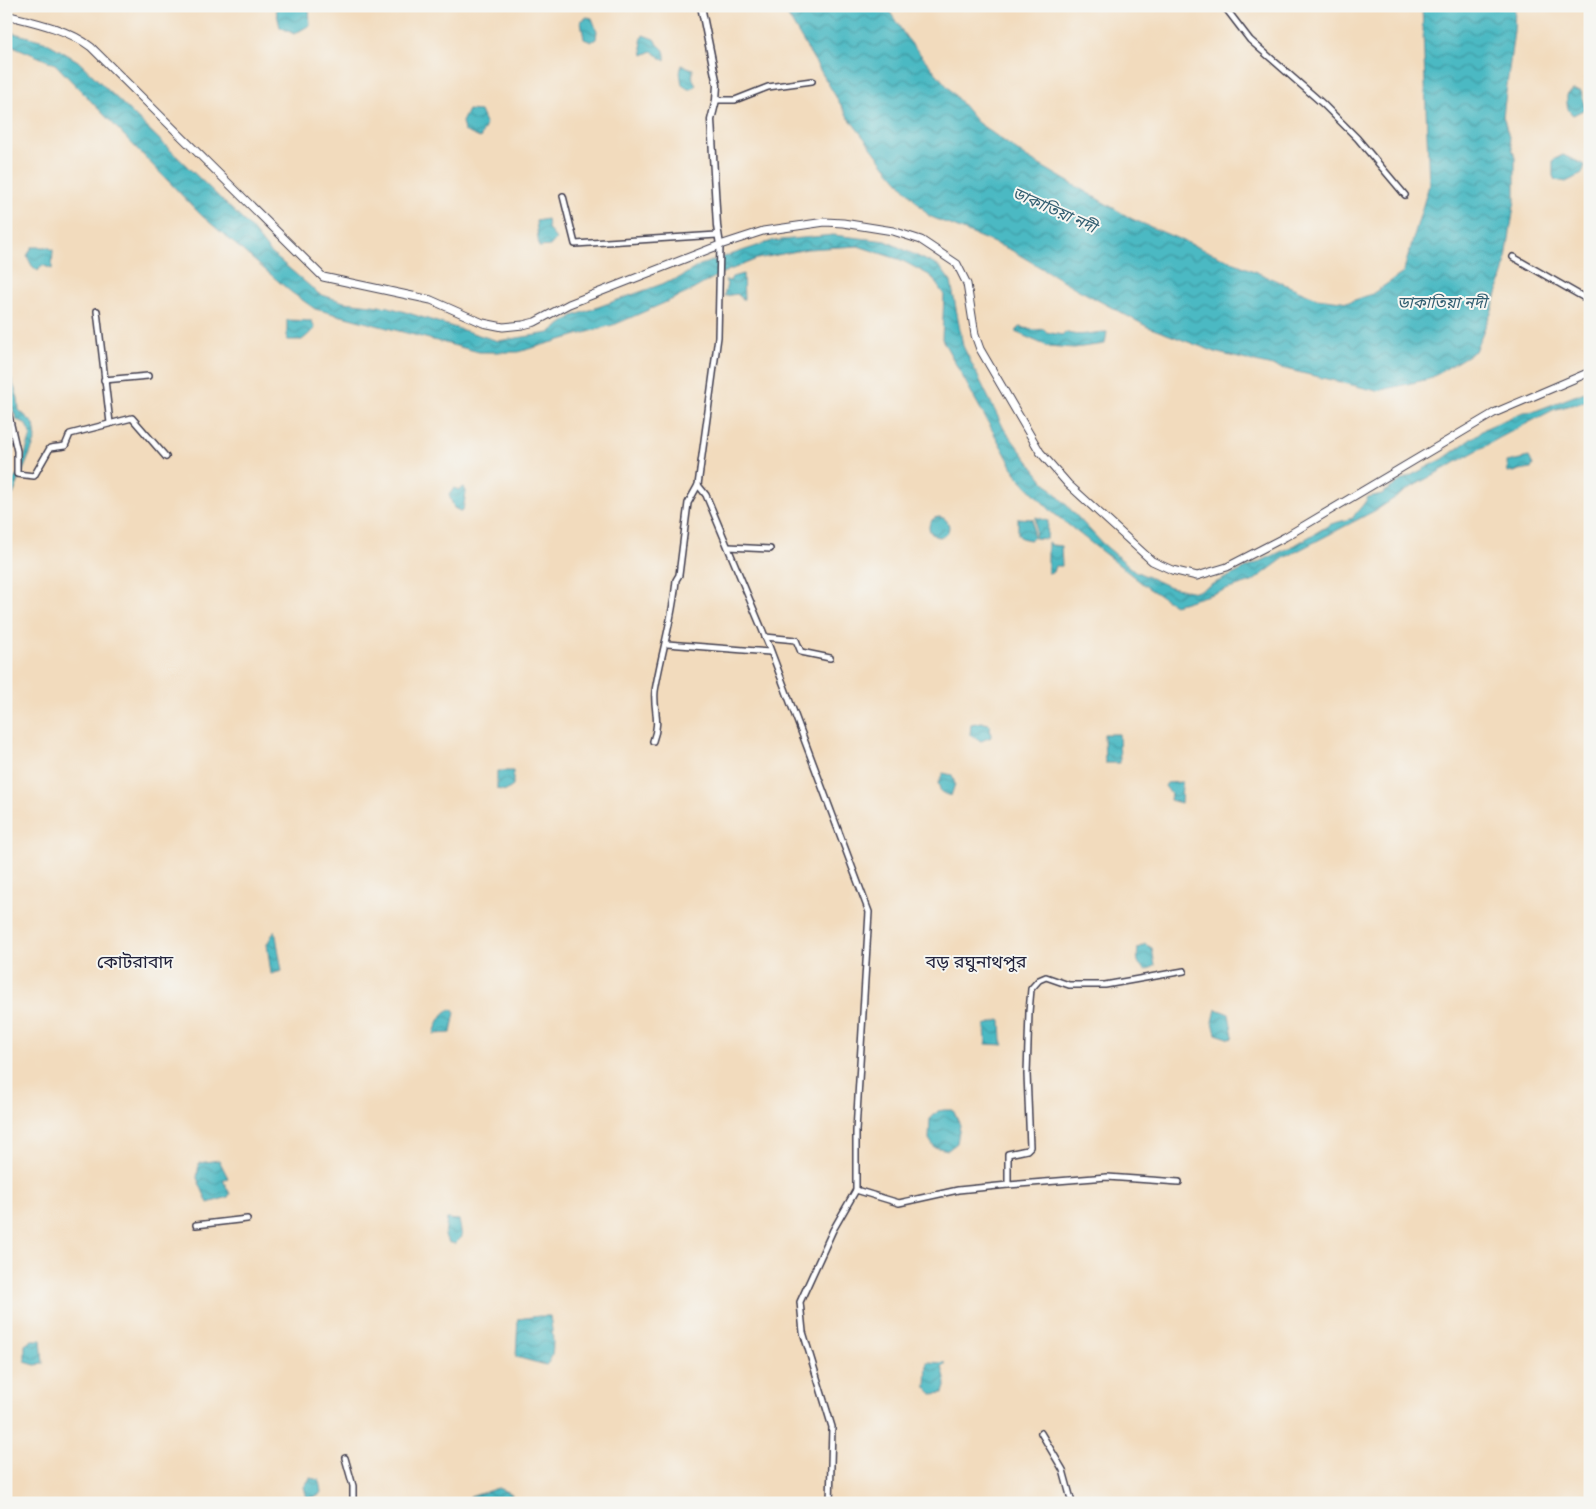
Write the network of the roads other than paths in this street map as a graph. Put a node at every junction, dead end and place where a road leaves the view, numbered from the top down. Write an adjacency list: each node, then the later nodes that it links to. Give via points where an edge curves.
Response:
1 (701, 6): 5 (street, via 717,84)
2 (1224, 6): 6 (street, via 1250,40 1324,104 1357,138)
3 (6, 15): 9 (main road, via 32,21 82,40 91,47 323,277 431,300 484,323 514,326 535,322 569,304)
4 (812, 81): 5 (street, via 768,87 735,100)
5 (716, 100): 8 (street, via 711,120)
6 (1405, 195)
7 (563, 196): 8 (street, via 575,244)
8 (717, 234): 9 (street)
9 (720, 244): 13 (main road, via 763,231 825,222 893,231 921,240 945,254 957,264 967,284 980,349 1040,452 1068,484 1152,561 1197,576 1227,567 1285,537 1494,413); 19 (street, via 718,337)
10 (1513, 257): 11 (street)
11 (1590, 301)
12 (97, 311): 15 (street)
13 (1590, 372)
14 (148, 376): 15 (street)
15 (104, 380): 17 (street)
16 (6, 403): 17 (street, via 17,451 17,474 34,476 50,448 66,446 70,434)
17 (110, 423): 18 (street, via 132,418)
18 (166, 457)
19 (698, 484): 20 (street); 23 (street, via 688,502)
20 (728, 547): 21 (street); 22 (street)
21 (770, 549)
22 (765, 637): 24 (street); 25 (street, via 796,640 801,652)
23 (666, 644): 24 (street); 26 (street, via 655,694 658,723)
24 (770, 652): 30 (street, via 869,912 856,1131)
25 (830, 658)
26 (653, 741)
27 (1184, 971): 29 (street, via 1105,985 1069,985 1046,977 1031,989 1027,1074 1031,1140 1027,1150 1008,1154)
28 (1179, 1182): 29 (street, via 1107,1177)
29 (1008, 1185): 30 (street, via 958,1190 899,1203)
30 (856, 1190): 36 (street, via 833,1230 800,1302 803,1332 832,1427)
31 (246, 1219): 32 (street)
32 (196, 1225)
33 (1042, 1434): 37 (street, via 1063,1470)
34 (345, 1458): 35 (street, via 353,1486)
35 (353, 1503)
36 (830, 1503)
37 (1072, 1503)

